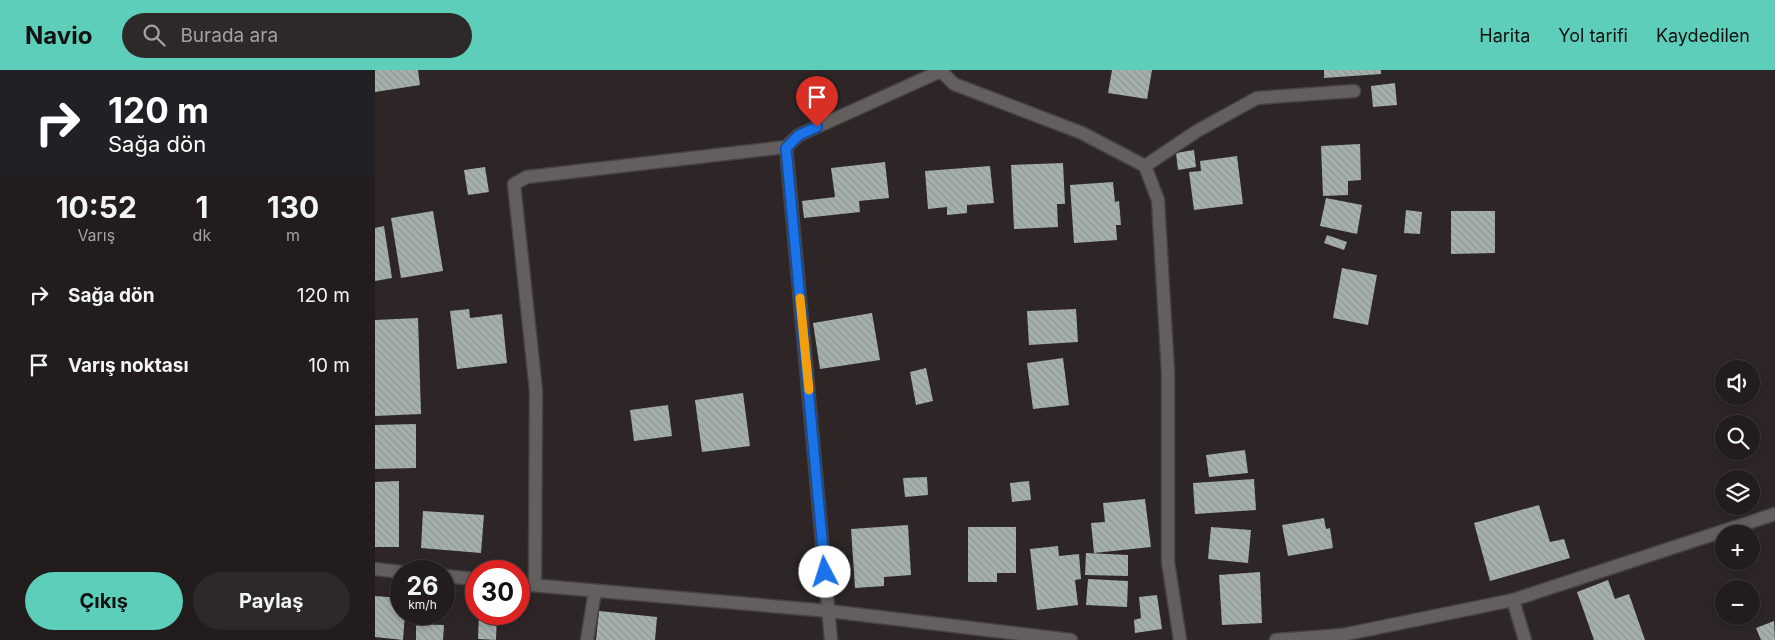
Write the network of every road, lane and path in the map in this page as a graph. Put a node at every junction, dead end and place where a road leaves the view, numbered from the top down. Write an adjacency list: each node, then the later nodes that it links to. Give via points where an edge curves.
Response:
1 (940, 70): 3 (street, via 799,135); 4 (street, via 954,84 1082,133)
2 (1354, 91): 4 (street, via 1257,98 1197,131)
3 (786, 148): 9 (street, via 527,177 514,184 536,391); 12 (street)
4 (1145, 166): 16 (street, via 1158,200 1167,373 1168,562)
5 (1775, 514): 11 (street)
6 (375, 569): 7 (street)
7 (390, 571)
8 (530, 585): 9 (street)
9 (535, 585): 10 (street)
10 (595, 591): 12 (street); 13 (street)
11 (1513, 600): 17 (street, via 1343,635); 18 (street)
12 (829, 611): 14 (street); 15 (street)
13 (587, 640)
14 (831, 640)
15 (1071, 640)
16 (1180, 640)
17 (1276, 640)
18 (1525, 640)

